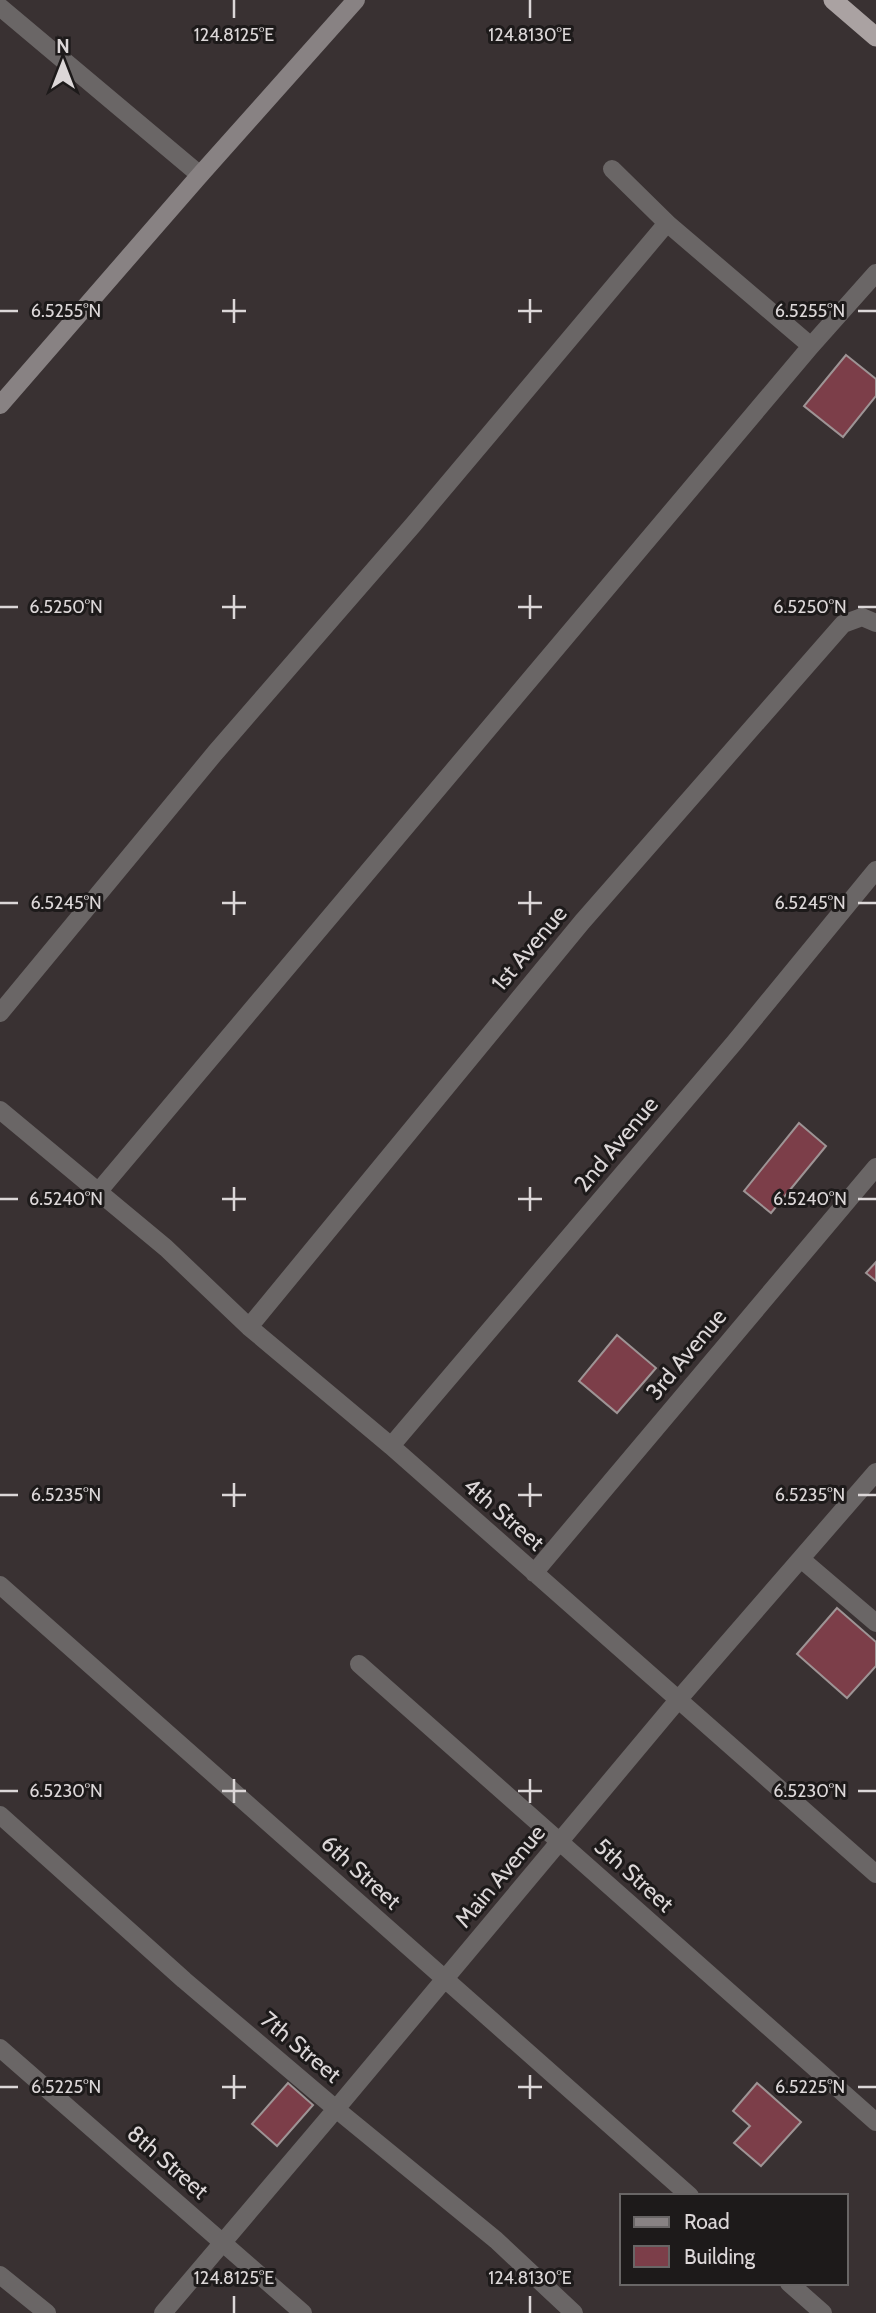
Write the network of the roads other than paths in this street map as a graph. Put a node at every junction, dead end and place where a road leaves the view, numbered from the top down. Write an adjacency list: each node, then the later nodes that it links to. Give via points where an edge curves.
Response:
1 (356, 0): 6 (main road)
2 (833, 0): 4 (highway)
3 (0, 8): 6 (street)
4 (876, 37)
5 (612, 169): 7 (street)
6 (200, 175): 10 (main road)
7 (667, 223): 9 (street); 13 (street)
8 (876, 273): 9 (street)
9 (811, 346): 16 (street)
10 (0, 405)
11 (869, 620): 17 (street, 1st Avenue, via 843,624 582,922)
12 (876, 870): 18 (street, 2nd Avenue)
13 (0, 1013)
14 (0, 1110): 16 (street, 4th Street)
15 (876, 1167): 21 (street, 3rd Avenue)
16 (98, 1192): 17 (street, 4th Street, via 166,1248)
17 (249, 1327): 18 (street, 4th Street)
18 (391, 1446): 21 (street, 4th Street)
19 (876, 1472): 20 (street, Main Avenue)
20 (801, 1559): 23 (street); 25 (street, Main Avenue)
21 (534, 1573): 25 (street, 4th Street)
22 (0, 1585): 29 (street, 6th Street)
23 (876, 1623)
24 (359, 1664): 27 (street, 5th Street)
25 (678, 1700): 27 (street, Main Avenue); 28 (street, 4th Street)
26 (0, 1815): 31 (street, 7th Street)
27 (560, 1842): 29 (street, Main Avenue); 32 (street, 5th Street)
28 (876, 1874)
29 (445, 1980): 31 (street, Main Avenue); 33 (street, 6th Street)
30 (0, 2048): 34 (street, 8th Street)
31 (336, 2109): 34 (street, Main Avenue); 40 (street, 7th Street, via 496,2240)
32 (876, 2122)
33 (688, 2194)
34 (223, 2243): 38 (street, Main Avenue); 39 (street, 8th Street)
35 (0, 2274): 37 (street)
36 (791, 2285): 41 (street)
37 (47, 2313)
38 (163, 2313)
39 (303, 2313)
40 (575, 2313)
41 (823, 2313)

